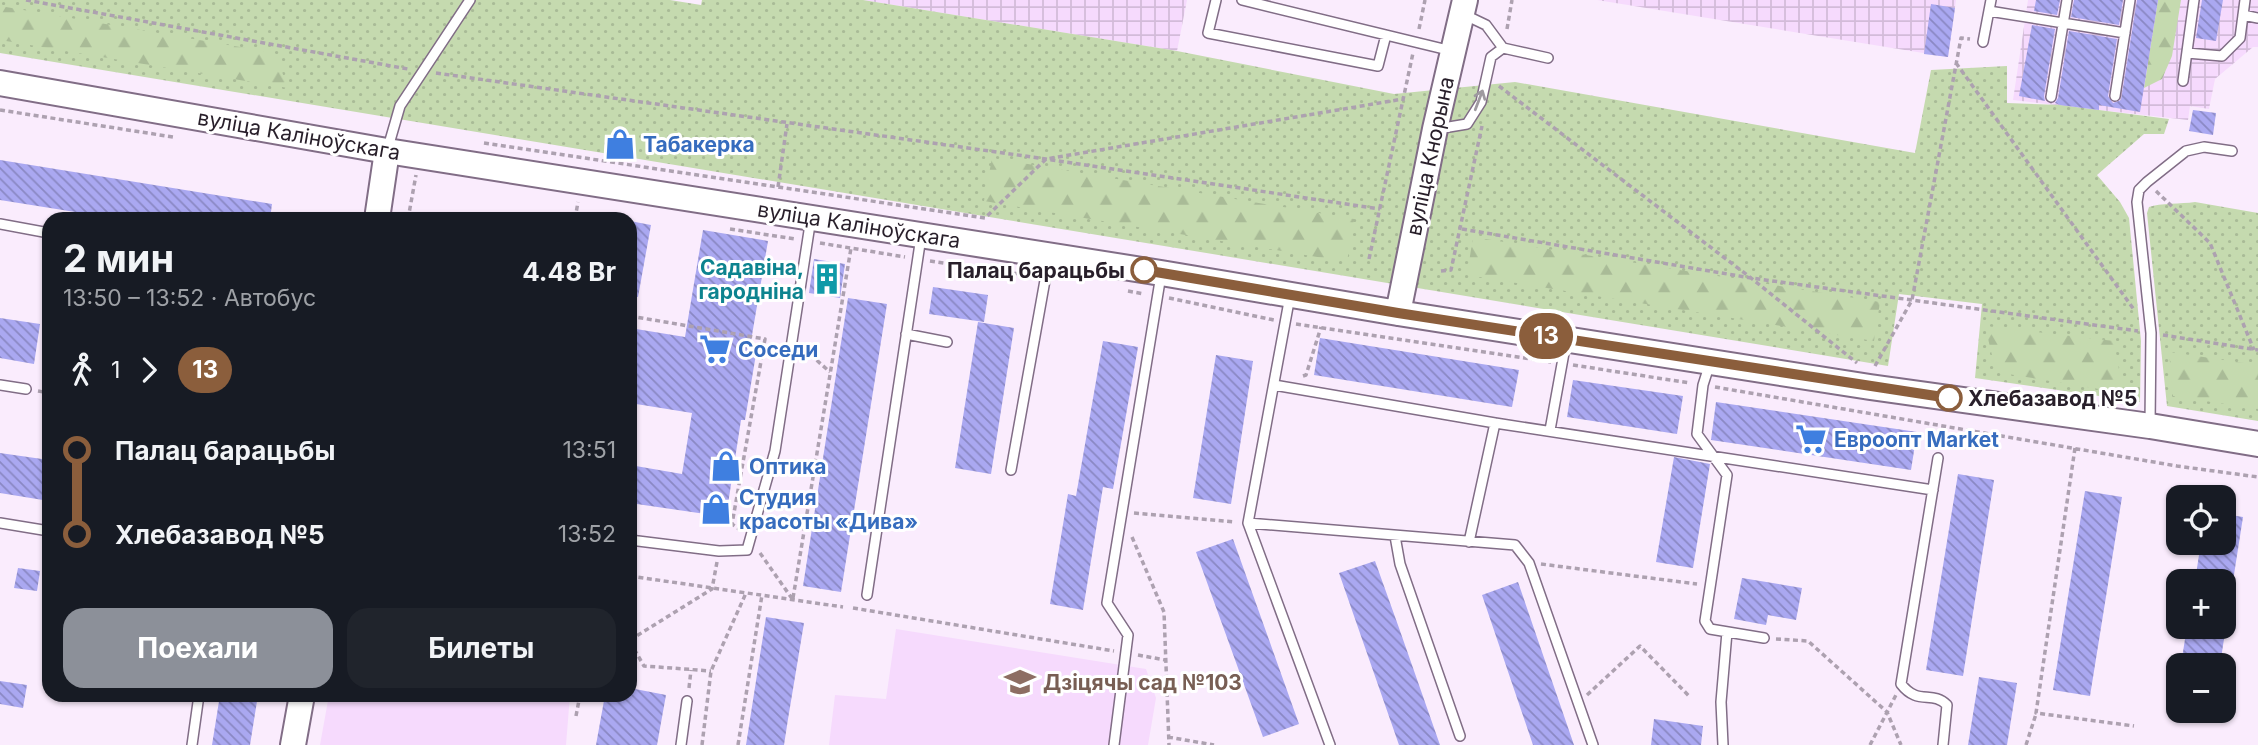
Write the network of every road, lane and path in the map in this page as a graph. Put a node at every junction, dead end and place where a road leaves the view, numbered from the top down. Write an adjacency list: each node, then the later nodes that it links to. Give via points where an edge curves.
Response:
1 (26, 0): 26 (path)
2 (470, 0): 26 (lane)
3 (1216, 0): 18 (lane, via 1208,33 1378,66)
4 (1242, 0): 18 (lane)
5 (1425, 0): 19 (path)
6 (1512, 0): 21 (path)
7 (1991, 0): 13 (lane)
8 (2067, 0): 16 (lane)
9 (2130, 0): 17 (lane)
10 (2194, 0): 23 (lane)
11 (2245, 0): 14 (lane)
12 (1464, 7): 21 (lane, via 1486,25); 22 (main road, вуліца Кнорына)
13 (1989, 10): 16 (lane); 20 (lane)
14 (2243, 15): 15 (lane); 23 (lane, via 2240,38 2222,56)
15 (2258, 18)
16 (2063, 22): 17 (lane); 31 (lane)
17 (2125, 33): 30 (lane)
18 (1386, 35): 19 (lane)
19 (1416, 42): 22 (lane); 32 (path)
20 (1983, 42): 25 (path, via 1961,38)
21 (1503, 48): 24 (lane); 36 (lane, one-way to 21, via 1467,124 1480,102 1491,57)
22 (1453, 51): 36 (main road, вуліца Кнорына)
23 (2187, 53): 27 (lane)
24 (1548, 58)
25 (1956, 63): 62 (path); 67 (path)
26 (423, 72): 34 (path); 40 (lane, via 400,106)
27 (2183, 81)
28 (0, 83): 40 (main road, вуліца Каліноўскага)
29 (1493, 91): 58 (path, via 1497,85)
30 (2115, 96)
31 (2050, 97)
32 (1403, 99): 39 (path); 43 (path)
33 (0, 110): 37 (path)
34 (787, 124): 39 (path); 39 (path, via 778,187 985,218)
35 (1482, 124): 50 (path)
36 (1435, 129): 63 (main road, вуліца Кнорына)
37 (177, 138)
38 (2232, 151): 41 (lane, via 2195,147)
39 (1046, 159): 43 (path)
40 (386, 161): 44 (main road); 45 (path, via 416,173); 49 (main road, вуліца Каліноўскага)
41 (2147, 182): 67 (lane, via 2139,190 2137,202); 71 (path, via 2210,243)
42 (578, 202): 46 (path)
43 (1380, 209): 54 (path)
44 (378, 212)
45 (409, 212)
46 (576, 212)
47 (0, 224): 51 (lane)
48 (728, 228): 49 (path)
49 (808, 229): 52 (main road, вуліца Каліноўскага); 53 (path); 69 (lane)
50 (1462, 229): 57 (path, via 1451,270); 58 (path)
51 (42, 232)
52 (921, 235): 55 (lane); 56 (main road, вуліца Каліноўскага)
53 (851, 248): 55 (path); 76 (path)
54 (1369, 259)
55 (918, 260): 56 (path); 68 (lane)
56 (1047, 267): 59 (main road, вуліца Каліноўскага); 88 (lane)
57 (1440, 271)
58 (1751, 278): 62 (path); 74 (path)
59 (1160, 284): 60 (path); 61 (main road, вуліца Каліноўскага); 65 (path); 91 (lane)
60 (1120, 290)
61 (1291, 295): 63 (main road, вуліца Каліноўскага); 65 (lane)
62 (1912, 300): 67 (path); 75 (path)
63 (1398, 313): 72 (main road, вуліца Каліноўскага)
64 (637, 317): 94 (path, via 765,338)
65 (1286, 323): 66 (path); 78 (lane)
66 (1321, 327): 72 (path); 78 (path, via 1306,375)
67 (2151, 333): 71 (path); 82 (lane)
68 (906, 334): 70 (lane); 106 (lane)
69 (792, 338): 76 (path); 97 (lane, via 775,451)
70 (947, 342)
71 (2256, 350)
72 (1564, 351): 73 (main road, вуліца Каліноўскага); 79 (path); 83 (lane)
73 (1710, 361): 79 (lane); 82 (main road, вуліца Каліноўскага)
74 (1857, 363)
75 (1875, 366)
76 (830, 373): 108 (path)
77 (0, 385): 80 (lane)
78 (1274, 385): 81 (lane); 93 (lane)
79 (1703, 385): 85 (path); 86 (lane, via 1697,434)
80 (26, 389)
81 (1495, 423): 83 (lane); 99 (lane)
82 (2150, 426): 84 (main road, вуліца Каліноўскага)
83 (1550, 430): 86 (lane)
84 (2258, 444)
85 (2075, 448): 89 (path); 127 (path)
86 (1713, 456): 90 (lane); 103 (lane, via 1727,475)
87 (1938, 458): 90 (lane)
88 (1012, 470)
89 (2258, 477)
90 (1933, 491): 119 (lane)
91 (1122, 512): 93 (path); 114 (lane, via 1107,603 1128,635); 116 (path, via 1164,612)
92 (0, 523): 95 (lane)
93 (1248, 523): 96 (lane); 140 (lane)
94 (732, 524)
95 (42, 530)
96 (1395, 536): 99 (lane); 130 (lane, via 1400,564)
97 (750, 538): 98 (lane, via 747,550 719,551); 108 (path)
98 (637, 541)
99 (1469, 542): 100 (lane, via 1515,545)
100 (1529, 563): 103 (path); 125 (lane)
101 (716, 570): 104 (path)
102 (637, 577): 104 (path)
103 (1709, 585): 111 (lane, via 1705,621 1710,629)
104 (712, 589): 105 (path); 112 (path)
105 (746, 593): 107 (path); 118 (path)
106 (867, 595)
107 (762, 596): 108 (path); 136 (path)
108 (793, 600): 109 (path)
109 (843, 607)
110 (853, 608): 114 (path)
111 (1727, 632): 113 (lane); 142 (lane, via 1721,702)
112 (637, 637)
113 (1763, 638): 126 (path, via 1808,641)
114 (1126, 653): 116 (path); 137 (lane)
115 (637, 654): 117 (path, via 644,666)
116 (1166, 660): 131 (path)
117 (691, 670): 118 (path); 121 (path)
118 (711, 671): 135 (path)
119 (1901, 684): 126 (path); 145 (lane, via 1909,694 1941,699 1947,705)
120 (1689, 696): 125 (path, via 1640,646)
121 (687, 701): 134 (lane)
122 (198, 702): 132 (lane)
123 (301, 702): 133 (main road)
124 (579, 702): 128 (path)
125 (1578, 703): 141 (lane)
126 (1887, 712): 143 (path); 144 (path)
127 (2036, 713): 129 (path); 146 (path)
128 (576, 716)
129 (2134, 726)
130 (1460, 736)
131 (1168, 737): 138 (path); 139 (path)
132 (192, 745)
133 (293, 745)
134 (681, 745)
135 (702, 745)
136 (738, 745)
137 (1114, 745)
138 (1169, 745)
139 (1214, 745)
140 (1329, 745)
141 (1592, 745)
142 (1723, 745)
143 (1870, 745)
144 (1901, 745)
145 (1943, 745)
146 (2026, 745)

